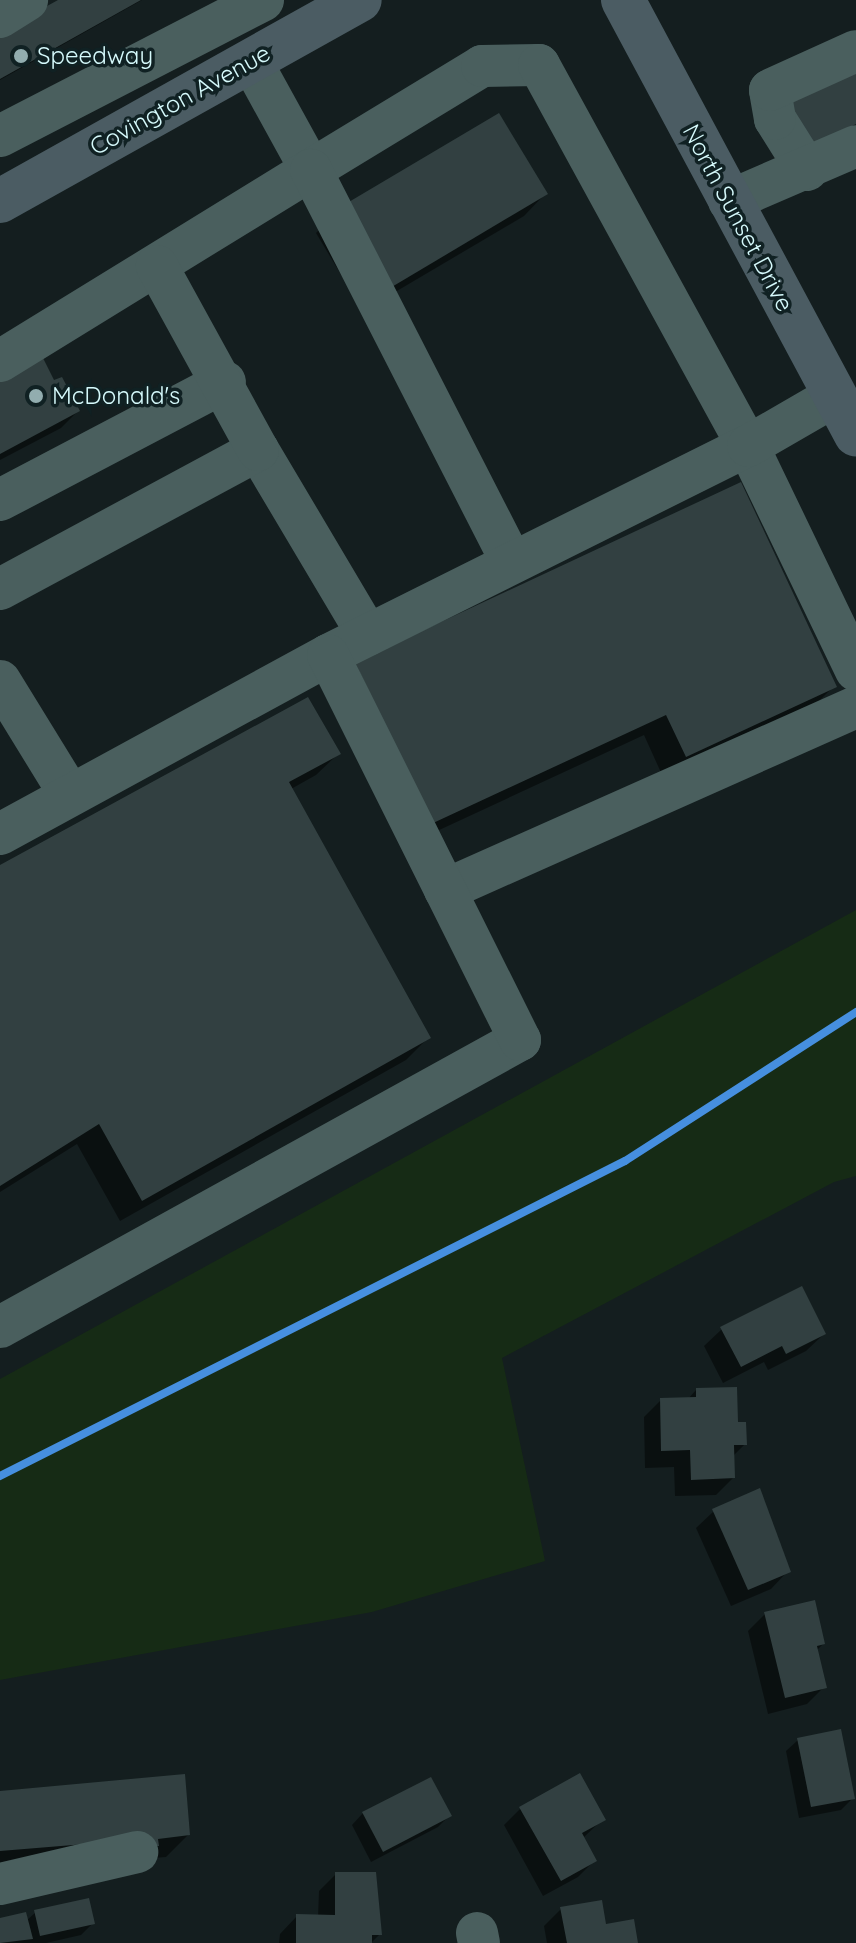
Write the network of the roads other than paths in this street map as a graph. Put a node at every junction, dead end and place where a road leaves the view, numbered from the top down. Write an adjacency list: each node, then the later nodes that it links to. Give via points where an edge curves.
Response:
1 (27, 0): 5 (lane)
2 (263, 0): 6 (lane); 8 (lane)
3 (360, 0): 6 (main road, Covington Avenue)
4 (623, 0): 13 (main road, North Sunset Drive)
5 (0, 17)
6 (268, 51): 10 (lane); 12 (main road, Covington Avenue)
7 (856, 51): 11 (lane, via 770,90 775,119)
8 (0, 136)
9 (856, 146): 11 (lane)
10 (311, 170): 14 (lane); 19 (lane, via 482,66 539,65); 22 (lane)
11 (807, 170): 13 (lane)
12 (0, 201)
13 (729, 201): 17 (main road, North Sunset Drive)
14 (157, 266): 15 (lane); 16 (lane)
15 (0, 361)
16 (225, 382): 20 (lane); 21 (lane)
17 (833, 397): 18 (main road, North Sunset Drive); 19 (lane)
18 (856, 435)
19 (748, 446): 22 (lane); 26 (lane)
20 (258, 450): 23 (lane); 24 (lane)
21 (0, 500)
22 (512, 563): 24 (lane)
23 (0, 589)
24 (368, 635): 25 (lane)
25 (328, 655): 29 (lane); 31 (lane)
26 (856, 670)
27 (0, 681): 29 (lane)
28 (856, 707): 31 (lane)
29 (70, 795): 30 (lane)
30 (1, 831)
31 (445, 890): 32 (lane, via 520,1040)
32 (0, 1327)
33 (137, 1852): 34 (lane)
34 (0, 1884)

